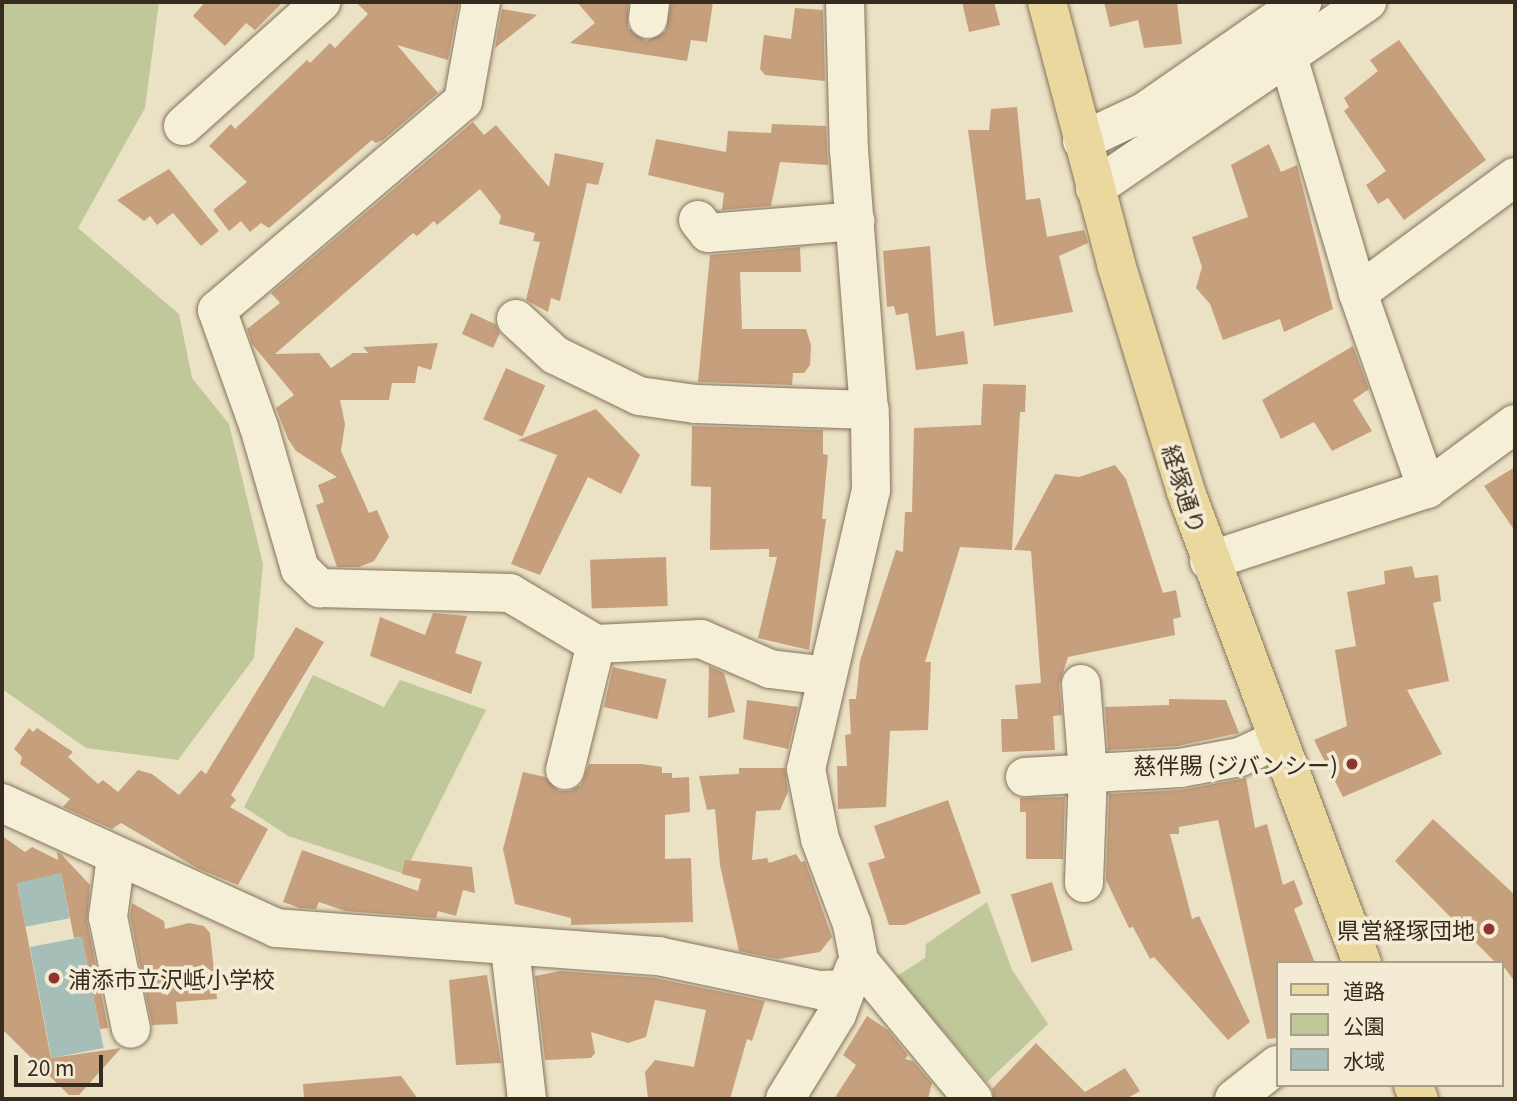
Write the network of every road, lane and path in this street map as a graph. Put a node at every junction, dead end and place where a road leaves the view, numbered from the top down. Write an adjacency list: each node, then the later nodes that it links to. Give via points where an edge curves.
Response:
1 (321, 2): 7 (street)
2 (481, 2): 19 (street, via 463,100 216,310 259,427 300,569 320,588 510,593)
3 (845, 2): 12 (street)
4 (1046, 2): 8 (main road, 経塚通り)
5 (1367, 2): 6 (street)
6 (1285, 19): 8 (street, via 1144,112); 10 (street); 13 (street)
7 (183, 126)
8 (1082, 141): 10 (main road, 経塚通り)
9 (1515, 177): 13 (street)
10 (1095, 188): 18 (main road, 経塚通り)
11 (698, 220): 12 (street, via 708,233)
12 (856, 221): 15 (street)
13 (1358, 293): 17 (street)
14 (516, 319): 15 (street, via 555,355 639,396 695,404)
15 (870, 410): 20 (street, via 871,490)
16 (1515, 424): 17 (street)
17 (1427, 489): 18 (street)
18 (1209, 561): 22 (main road, 経塚通り)
19 (596, 644): 20 (street, via 701,639 770,669); 23 (street)
20 (827, 676): 31 (street, via 806,769 820,839 842,892)
21 (1081, 684): 24 (street)
22 (1276, 740): 24 (street, via 1240,757 1180,768); 30 (main road, 経塚通り)
23 (565, 770)
24 (1088, 773): 25 (street); 28 (street)
25 (1025, 777)
26 (2, 803): 27 (street)
27 (116, 857): 29 (street, via 276,928); 32 (street, via 108,918)
28 (1084, 883)
29 (510, 948): 31 (street, via 658,956 820,990); 34 (street)
30 (1361, 961)
31 (851, 975): 35 (street, via 837,1014); 36 (street)
32 (131, 1029)
33 (1276, 1066): 37 (street)
34 (527, 1099)
35 (785, 1099)
36 (973, 1099)
37 (1234, 1099)

